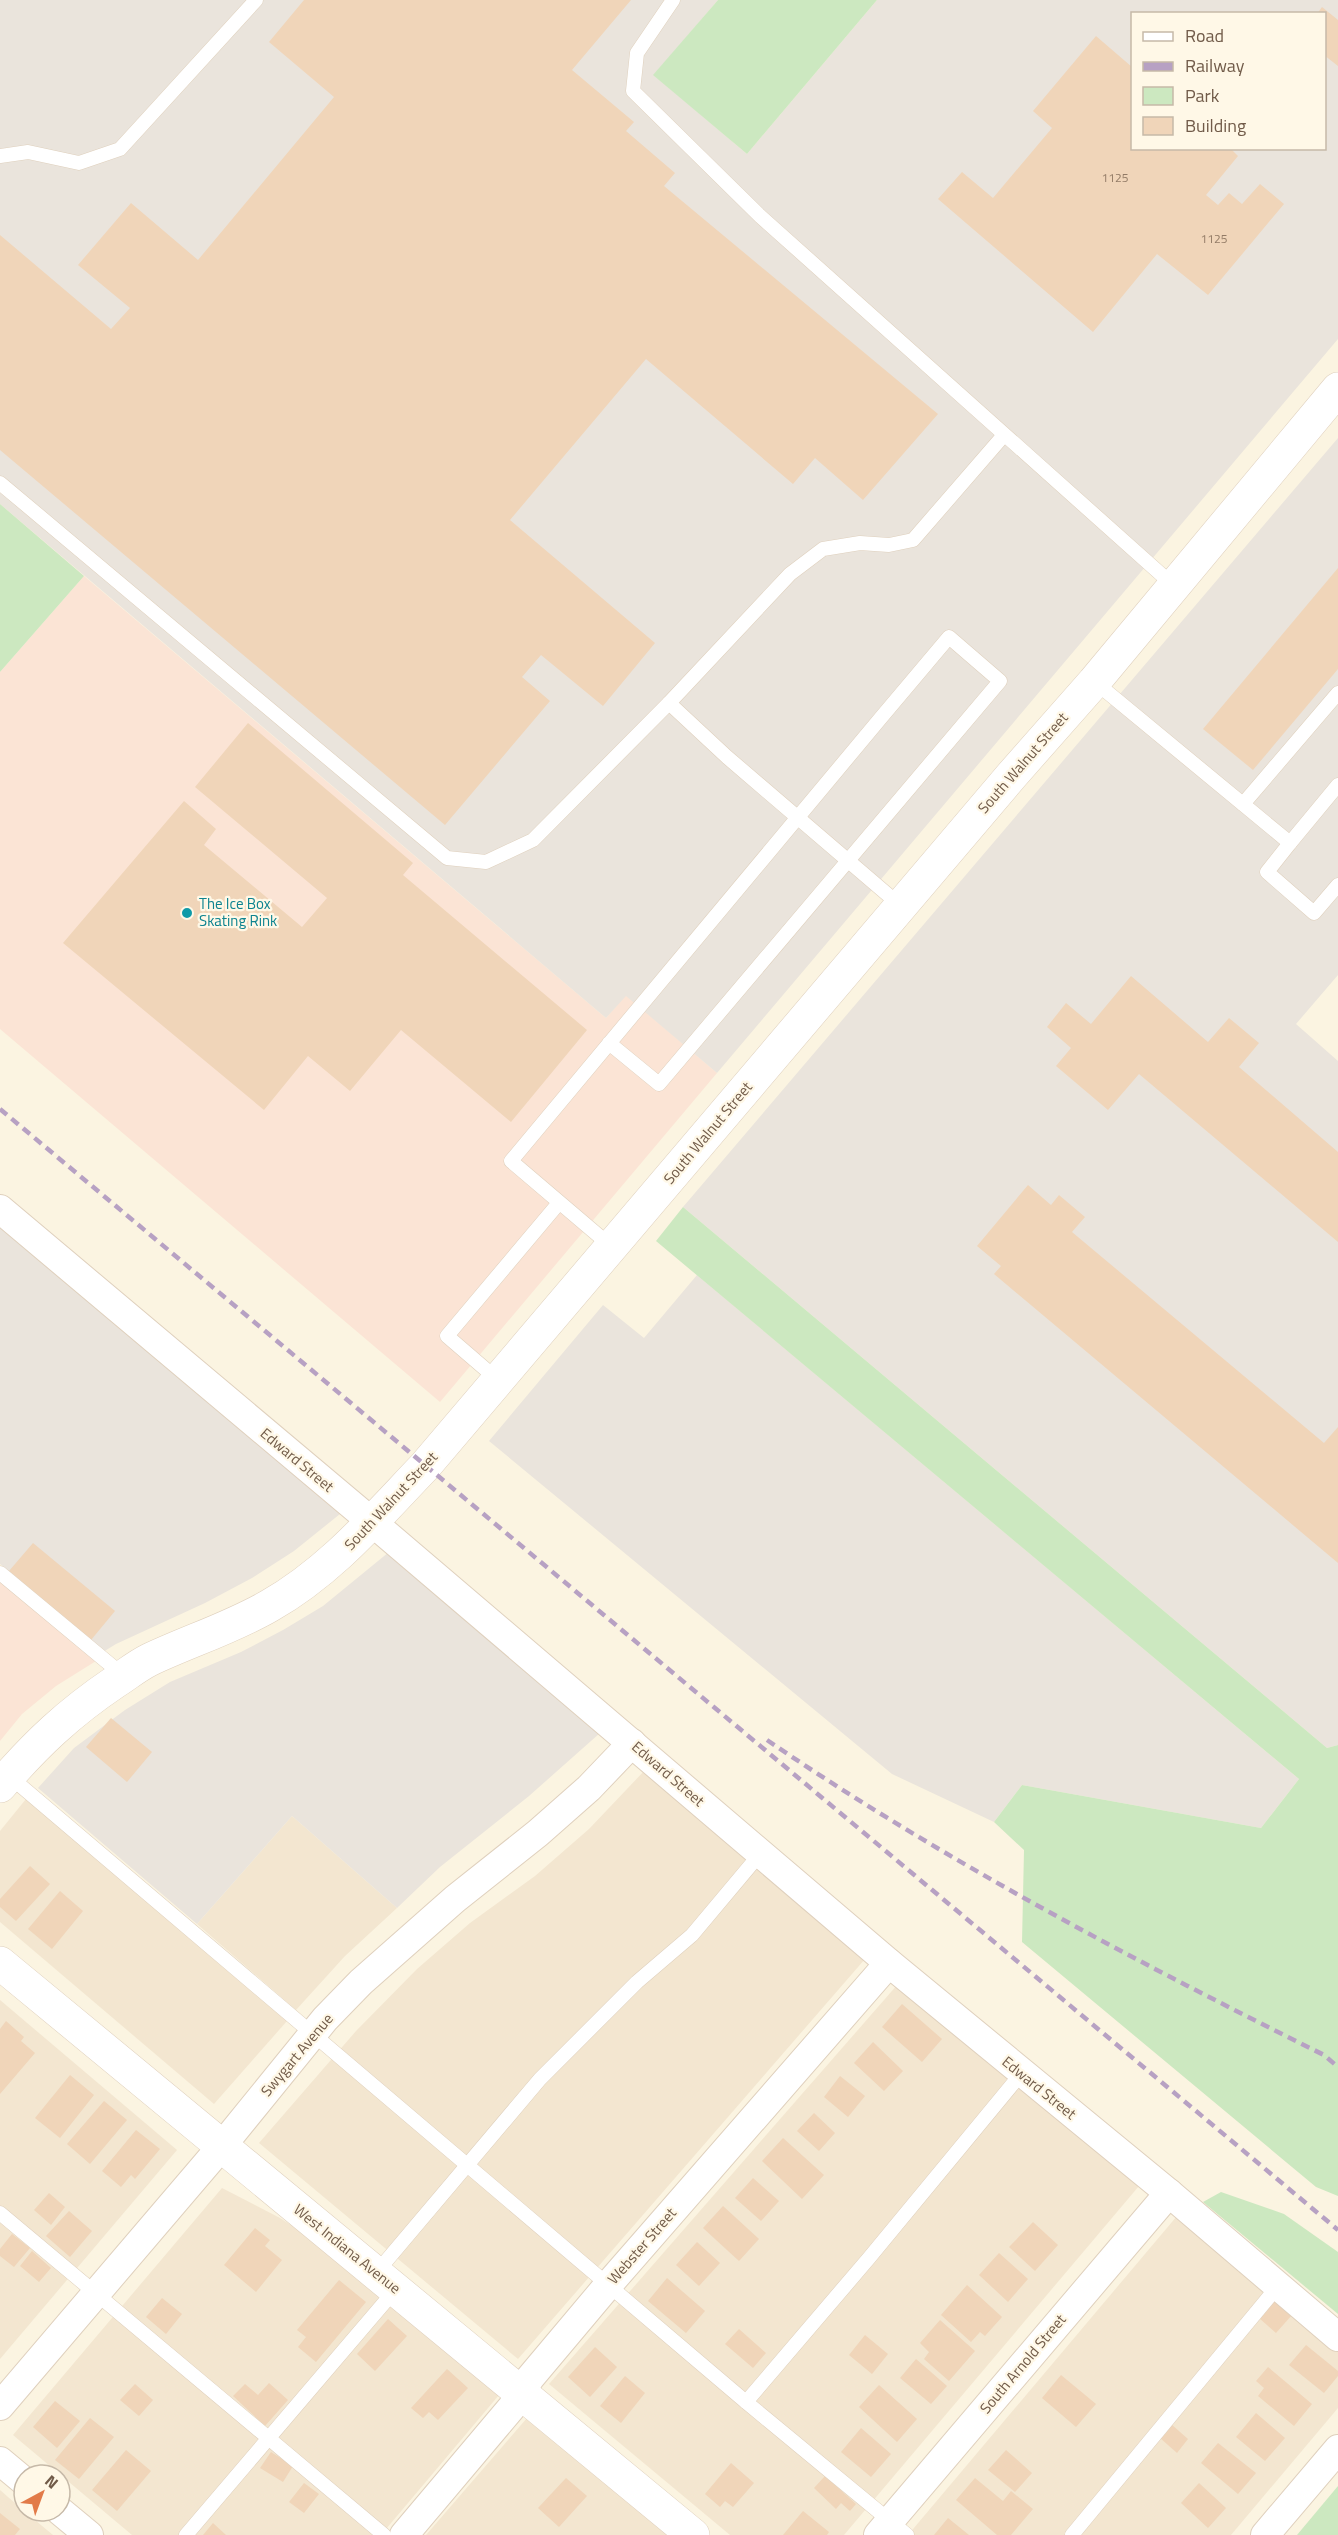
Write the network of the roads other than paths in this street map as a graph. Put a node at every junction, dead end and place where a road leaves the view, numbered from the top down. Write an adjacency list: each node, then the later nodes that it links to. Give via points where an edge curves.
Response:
1 (256, 0): 3 (lane, via 120,149 79,163 28,152)
2 (673, 0): 5 (lane, via 637,53 633,91 760,216)
3 (0, 156)
4 (1338, 389): 7 (street, South Walnut Street)
5 (1004, 435): 7 (lane); 10 (lane, via 913,540 823,549 790,574)
6 (0, 483): 10 (lane, via 447,858 486,862 533,840)
7 (1173, 585): 8 (street, South Walnut Street)
8 (1094, 682): 12 (lane); 17 (street, South Walnut Street)
9 (1338, 693): 12 (lane)
10 (669, 703): 13 (lane)
11 (1338, 785): 14 (lane)
12 (1243, 804): 14 (lane)
13 (796, 817): 15 (lane); 15 (lane, via 949,637 1000,681); 18 (lane)
14 (1290, 843): 16 (lane, via 1267,872 1314,913)
15 (847, 860): 17 (lane); 18 (lane, via 659,1084)
16 (1338, 885)
17 (901, 906): 21 (street, South Walnut Street)
18 (609, 1043): 19 (lane, via 511,1161)
19 (558, 1204): 21 (lane); 22 (lane, via 447,1336)
20 (0, 1209): 23 (street, Edward Street)
21 (612, 1247): 22 (street, South Walnut Street)
22 (498, 1380): 23 (street, South Walnut Street)
23 (372, 1522): 25 (street, South Walnut Street, via 340,1555 269,1606 147,1661); 26 (street, Edward Street)
24 (0, 1573): 25 (lane)
25 (124, 1676): 27 (street, South Walnut Street, via 81,1705)
26 (632, 1743): 28 (street, Edward Street); 31 (street, Swygart Avenue, via 538,1833 386,1957)
27 (3, 1776): 31 (lane)
28 (760, 1854): 30 (street, Edward Street); 34 (lane, via 692,1935 637,1982 540,2079)
29 (0, 1963): 33 (street, West Indiana Avenue)
30 (889, 1963): 32 (street, Edward Street); 38 (street, Webster Street)
31 (313, 2035): 33 (street, Swygart Avenue); 34 (lane)
32 (1021, 2074): 35 (street, Edward Street); 43 (lane)
33 (221, 2147): 37 (street, West Indiana Avenue); 40 (street, Swygart Avenue)
34 (467, 2164): 37 (lane); 38 (lane)
35 (1169, 2193): 39 (street, Edward Street); 50 (street, South Arnold Street)
36 (0, 2213): 40 (lane)
37 (386, 2281): 42 (street, West Indiana Avenue); 45 (lane)
38 (609, 2284): 42 (street, Webster Street); 43 (lane)
39 (1278, 2286): 41 (street, Edward Street); 55 (lane)
40 (96, 2292): 44 (street, Swygart Avenue); 45 (lane)
41 (1338, 2337)
42 (522, 2392): 51 (street, Webster Street); 54 (street, West Indiana Avenue)
43 (746, 2402): 50 (lane)
44 (0, 2406)
45 (268, 2439): 51 (lane); 53 (lane)
46 (1338, 2450): 56 (street)
47 (0, 2461): 48 (street)
48 (12, 2471)
49 (72, 2521): 52 (street)
50 (892, 2530)
51 (400, 2534)
52 (89, 2535)
53 (186, 2535)
54 (693, 2535)
55 (1071, 2535)
56 (1265, 2535)

